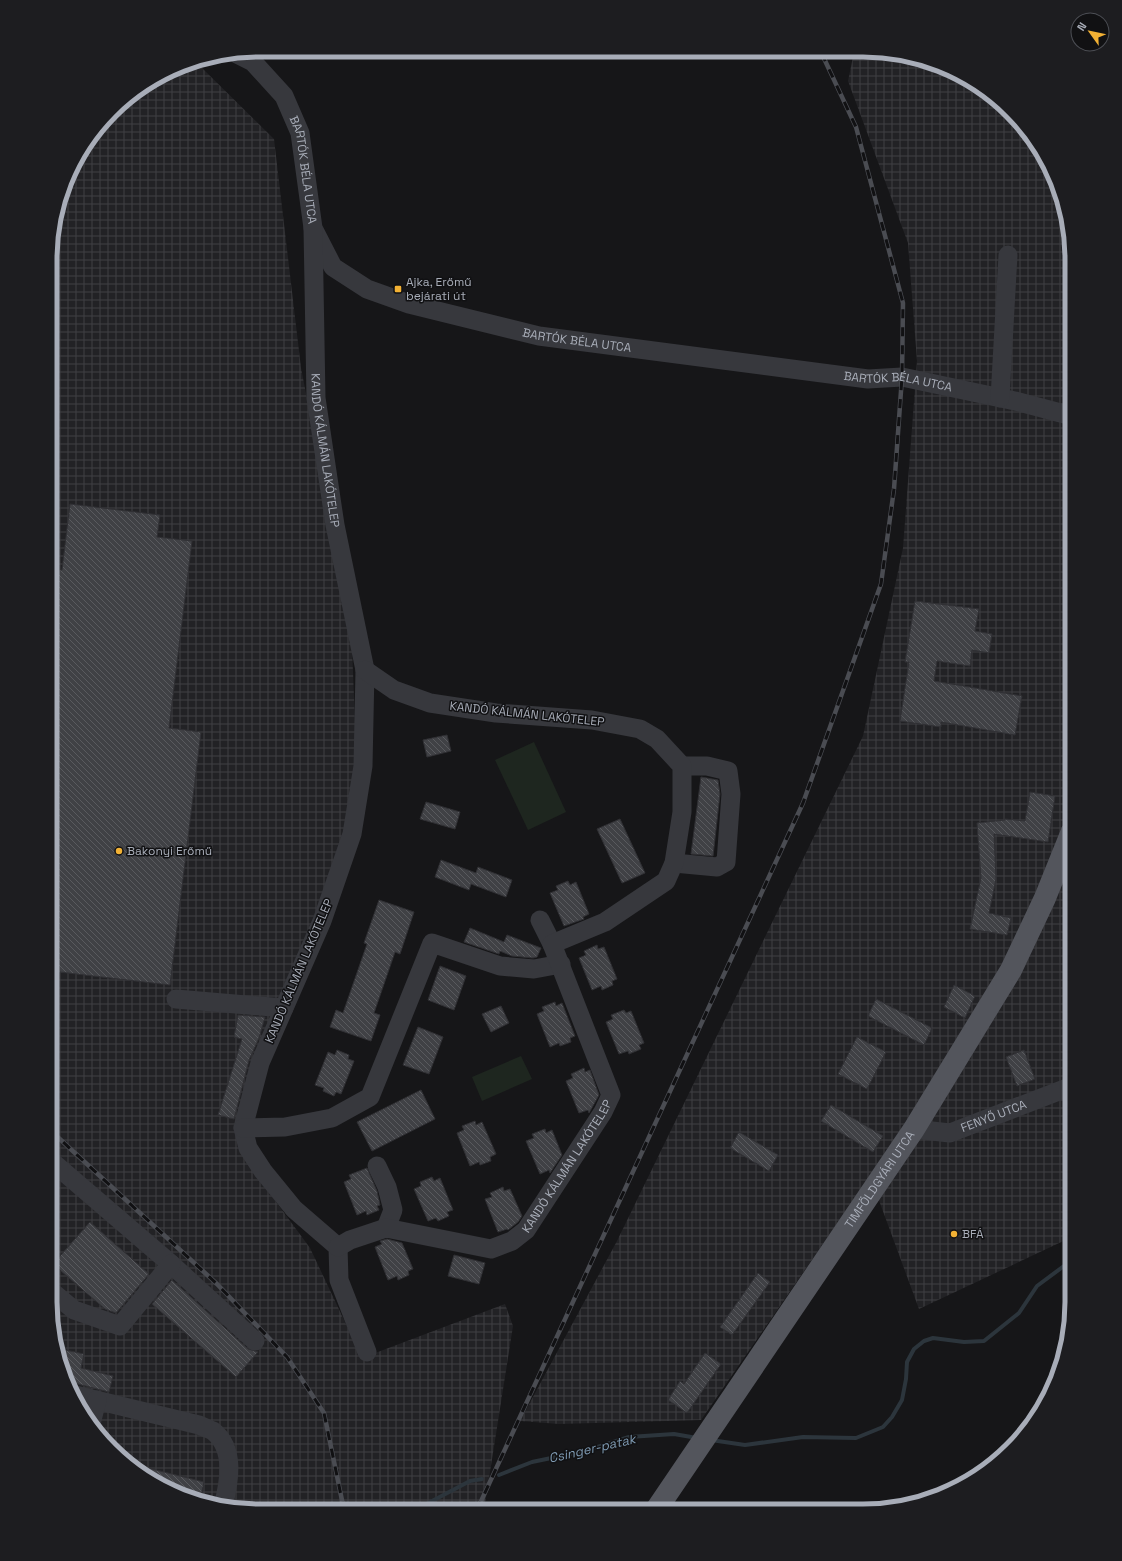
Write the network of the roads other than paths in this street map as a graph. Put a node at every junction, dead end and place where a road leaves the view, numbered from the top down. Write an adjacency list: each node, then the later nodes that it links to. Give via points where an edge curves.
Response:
1 (243, 57): 2 (street, BARTÓK BÉLA UTCA, via 253,62 284,96 300,132)
2 (313, 228): 4 (street, BARTÓK BÉLA UTCA, via 333,267 367,289 409,304 467,319 554,338 868,379 902,377); 6 (street, KANDÓ KÁLMÁN LAKÓTELEP, via 316,398 335,525)
3 (1008, 255): 4 (street)
4 (1000, 398): 5 (street, BARTÓK BÉLA UTCA)
5 (1065, 414)
6 (365, 670): 7 (street, KANDÓ KÁLMÁN LAKÓTELEP, via 394,690 430,704 496,713 592,720 640,729 657,738); 14 (street, KANDÓ KÁLMÁN LAKÓTELEP, via 363,766 352,834 322,921)
7 (682, 766): 9 (street, via 682,812); 9 (street, via 707,766 728,771 731,794 726,862 717,867)
8 (1065, 848): 17 (main road, TIMFÖLDGYÁRI UTCA, via 1011,970)
9 (674, 864): 11 (street, via 666,881 642,899 605,922)
10 (540, 920): 11 (street, KANDÓ KÁLMÁN LAKÓTELEP)
11 (552, 944): 12 (street, KANDÓ KÁLMÁN LAKÓTELEP)
12 (561, 964): 16 (street, via 534,969 500,966 432,943 370,1097 332,1118 284,1127); 20 (street, KANDÓ KÁLMÁN LAKÓTELEP, via 611,1094 603,1112 526,1230 512,1241 491,1249)
13 (176, 999): 14 (street)
14 (284, 1008): 16 (street, KANDÓ KÁLMÁN LAKÓTELEP, via 260,1063)
15 (1065, 1089): 17 (street, FENYŐ UTCA, via 950,1133)
16 (243, 1128): 21 (street, KANDÓ KÁLMÁN LAKÓTELEP, via 248,1148 294,1209)
17 (914, 1129): 30 (main road, TIMFÖLDGYÁRI UTCA)
18 (57, 1166): 22 (street)
19 (377, 1166): 20 (street, via 387,1187 393,1210)
20 (386, 1228): 21 (street, KANDÓ KÁLMÁN LAKÓTELEP, via 350,1240)
21 (338, 1247): 25 (street, via 339,1280)
22 (171, 1264): 23 (street, via 120,1326 74,1310); 24 (street)
23 (57, 1296)
24 (255, 1341)
25 (367, 1352)
26 (80, 1396): 27 (street)
27 (97, 1400): 28 (street); 29 (street, via 199,1425 213,1431 227,1452 229,1469)
28 (93, 1417)
29 (225, 1501)
30 (660, 1504)

